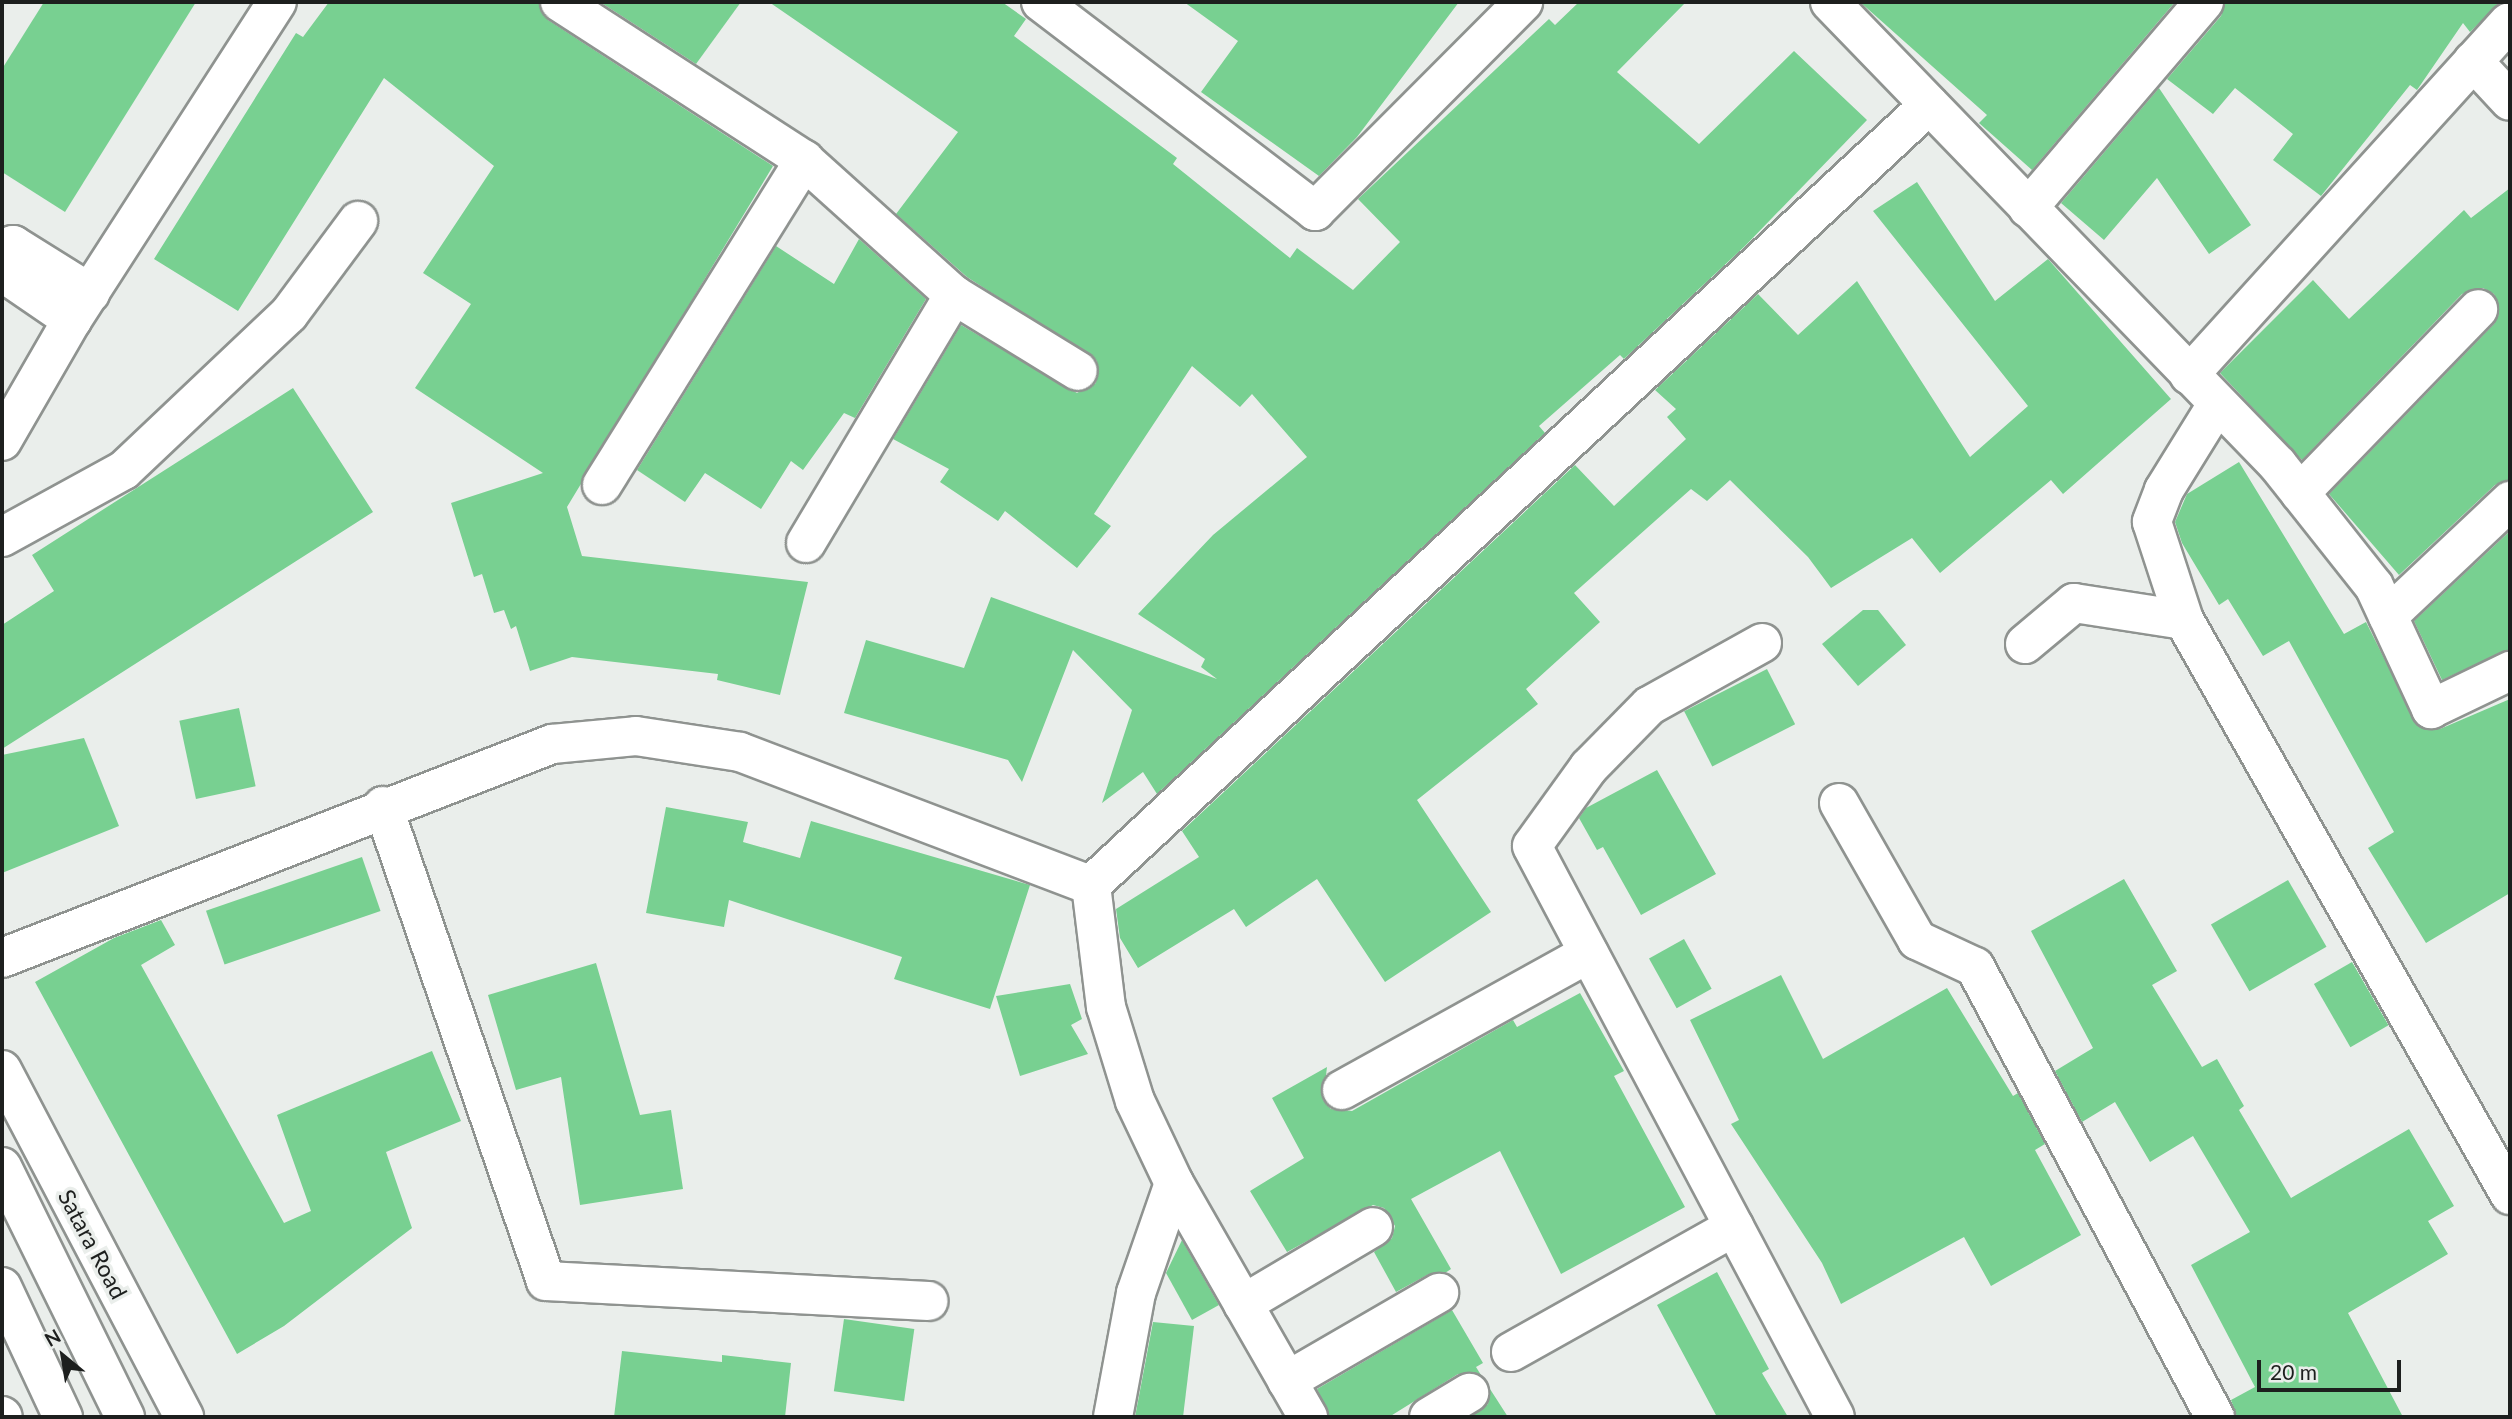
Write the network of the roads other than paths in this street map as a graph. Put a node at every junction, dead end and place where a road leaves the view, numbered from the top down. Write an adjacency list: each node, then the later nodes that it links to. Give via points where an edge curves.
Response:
1 (277, 2): 17 (main road)
2 (560, 2): 11 (main road)
3 (1041, 2): 4 (main road, via 1315,211)
4 (1523, 2)
5 (1830, 2): 10 (main road)
6 (2204, 2): 12 (main road)
7 (2509, 22): 8 (main road)
8 (2473, 61): 9 (main road); 20 (main road)
9 (2510, 101)
10 (1929, 105): 12 (main road); 35 (main road)
11 (804, 160): 16 (main road); 23 (main road)
12 (2028, 208): 20 (main road)
13 (358, 221): 26 (main road, via 289,314 124,470)
14 (2, 249): 17 (main road, via 13,246)
15 (2, 272): 17 (main road)
16 (954, 295): 19 (main road); 27 (main road)
17 (81, 306): 22 (main road)
18 (2478, 309): 24 (main road)
19 (1078, 371)
20 (2189, 375): 21 (main road)
21 (2216, 407): 24 (main road); 29 (main road, via 2164,490 2152,522)
22 (2, 441)
23 (602, 485)
24 (2300, 493): 28 (main road, via 2374,586)
25 (2510, 501): 28 (main road)
26 (2, 537)
27 (806, 543)
28 (2388, 616): 32 (main road, via 2431,709)
29 (2184, 620): 31 (main road, via 2074,603); 42 (main road)
30 (1762, 643): 36 (main road, via 1649,706 1589,767 1532,846)
31 (2025, 644)
32 (2510, 671)
33 (1839, 803): 59 (main road, via 1917,940 1975,967)
34 (383, 806): 35 (main road, via 552,744 636,736 740,752); 37 (main road); 47 (main road, via 546,1281)
35 (1091, 885): 41 (main road, via 1105,1007 1135,1101)
36 (1589, 953): 39 (main road); 44 (main road)
37 (2, 958)
38 (2, 1070): 54 (main road, Satara Road)
39 (1342, 1090)
40 (2, 1167): 53 (main road)
41 (1174, 1183): 48 (main road); 55 (main road, via 1136,1293)
42 (2510, 1195)
43 (1373, 1227): 48 (main road)
44 (1734, 1227): 49 (main road); 58 (main road)
45 (2, 1287): 52 (main road)
46 (1439, 1293): 50 (main road)
47 (928, 1301)
48 (1243, 1304): 50 (main road)
49 (1511, 1352)
50 (1287, 1381): 56 (main road)
51 (1469, 1393): 57 (main road)
52 (63, 1417)
53 (125, 1417)
54 (184, 1417)
55 (1113, 1417)
56 (1308, 1417)
57 (1429, 1417)
58 (1835, 1417)
59 (2215, 1417)

